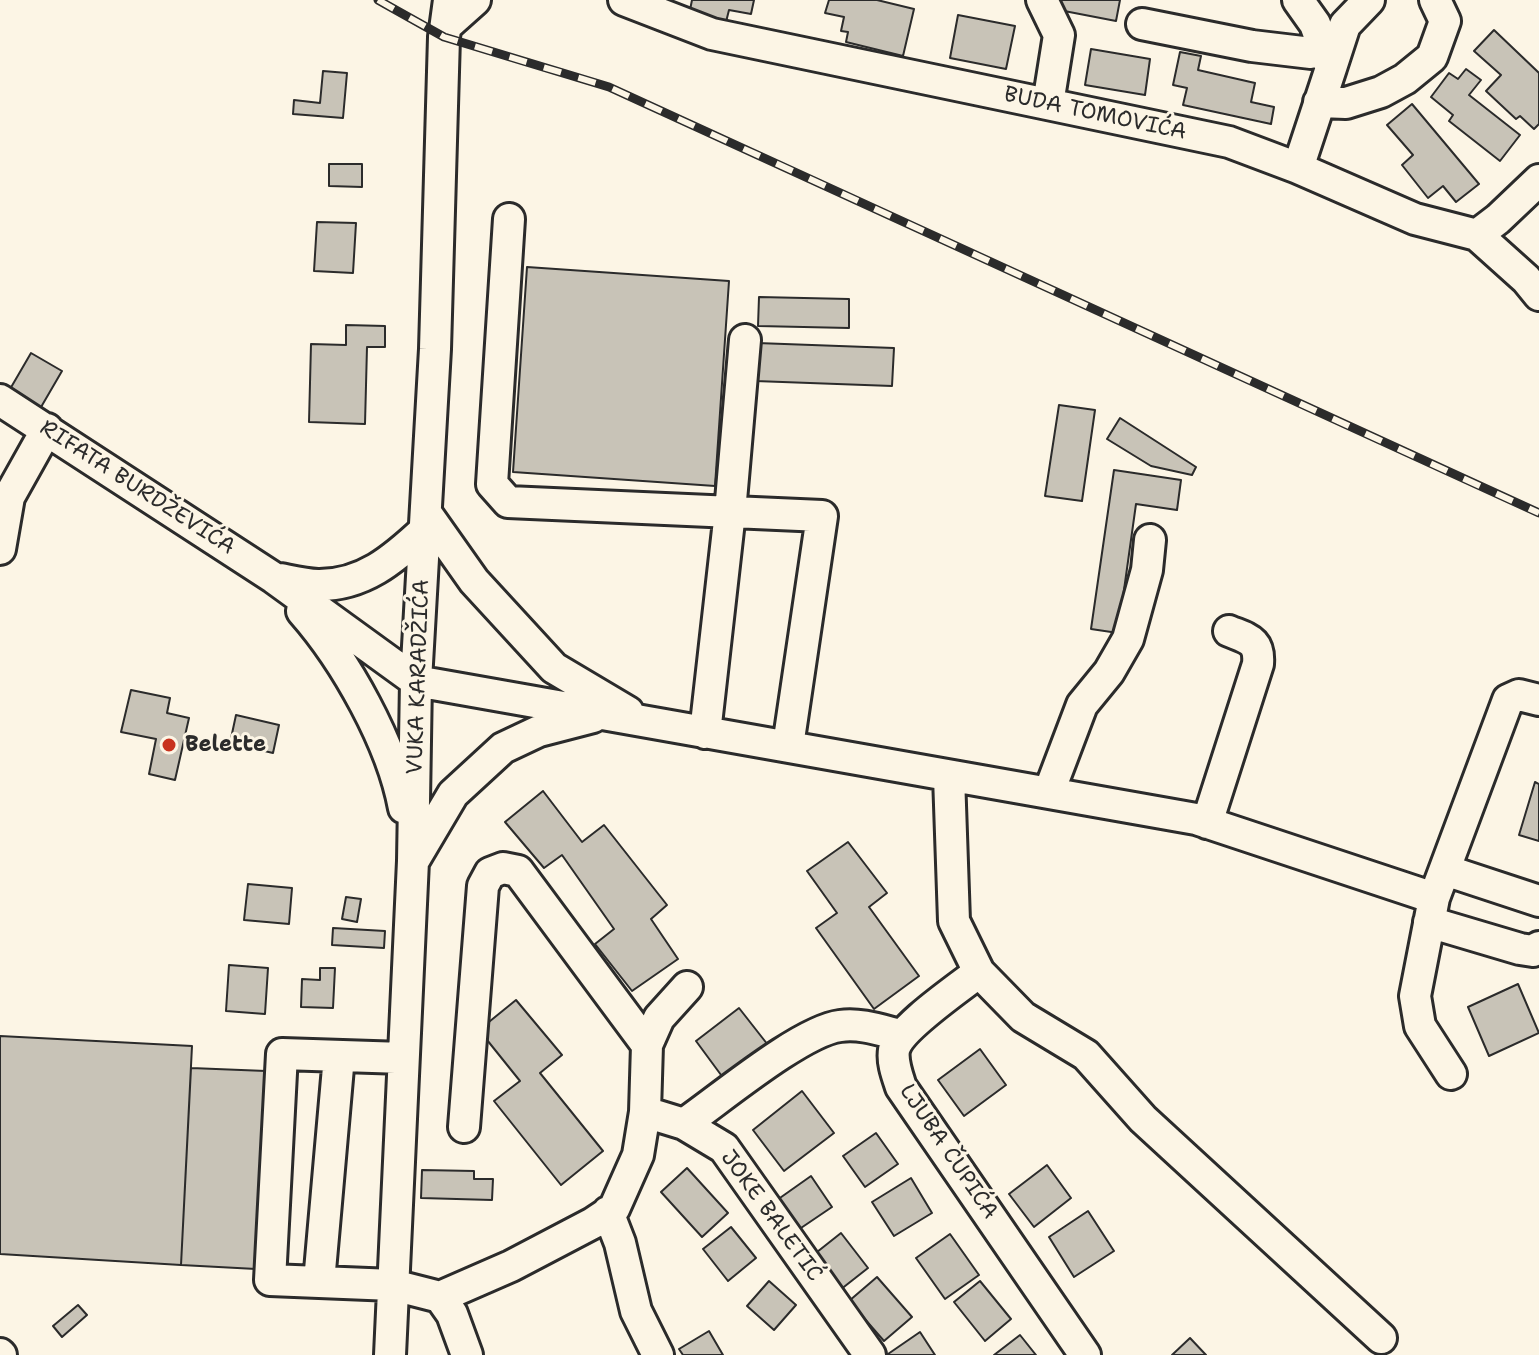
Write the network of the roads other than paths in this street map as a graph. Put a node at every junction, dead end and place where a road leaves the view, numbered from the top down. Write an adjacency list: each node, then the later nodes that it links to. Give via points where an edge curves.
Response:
1 (475, 0): 7 (street)
2 (624, 0): 11 (street, BUDA TOMOVIĆA, via 712,34)
3 (1042, 0): 11 (street, via 1059,35)
4 (1298, 0): 9 (street, via 1315,24)
5 (1435, 0): 10 (street, via 1445,21 1432,57 1381,92 1346,103)
6 (1360, 4): 9 (street)
7 (448, 12): 21 (street, VUKA KARADŽIĆA)
8 (1142, 24): 9 (street)
9 (1327, 58): 10 (street)
10 (1319, 102): 12 (street)
11 (1048, 104): 12 (street, BUDA TOMOVIĆA, via 1229,142)
12 (1298, 168): 15 (street, BUDA TOMOVIĆA, via 1415,219)
13 (1539, 180): 15 (street)
14 (509, 219): 20 (street, via 492,484 508,502)
15 (1477, 235): 16 (street)
16 (1539, 295)
17 (745, 340): 20 (street)
18 (0, 400): 19 (street, RIFATA BURDŽEVIĆA)
19 (47, 429): 23 (street, via 9,497); 24 (street, RIFATA BURDŽEVIĆA)
20 (730, 512): 30 (street); 31 (street, via 822,516)
21 (426, 521): 24 (street, via 390,562 351,581 317,585); 26 (street, VUKA KARADŽIĆA); 29 (street, via 554,668)
22 (1150, 540): 33 (street, via 1128,639 1082,705)
23 (0, 549)
24 (274, 578): 26 (street); 35 (street, via 317,628 380,732 400,789)
25 (1229, 631): 34 (street, via 1253,641 1258,664)
26 (416, 681): 28 (street); 35 (street, VUKA KARADŽIĆA)
27 (1539, 700): 36 (street, via 1519,695 1508,700)
28 (601, 715): 29 (street); 35 (street, via 539,731 503,748 453,794)
29 (647, 723): 30 (street)
30 (705, 733): 31 (street)
31 (788, 746): 32 (street)
32 (949, 776): 33 (street); 39 (street, via 954,921)
33 (1049, 792): 34 (street)
34 (1207, 823): 36 (street)
35 (413, 861): 44 (street, VUKA KARADŽIĆA)
36 (1436, 897): 37 (street); 38 (street, via 1520,949); 45 (street, via 1415,996 1420,1026)
37 (1539, 901)
38 (1539, 947)
39 (979, 972): 41 (street); 53 (street, via 1023,1017 1086,1055 1143,1119)
40 (687, 987): 42 (street, via 659,1018)
41 (900, 1035): 47 (street, via 860,1025 810,1035); 58 (street, LJUBA ČUPIĆA, via 894,1065 901,1087)
42 (647, 1045): 46 (street); 48 (street, via 518,871 503,868 490,873 483,886)
43 (339, 1056): 44 (street); 50 (street); 50 (street, via 282,1054 270,1280)
44 (403, 1058): 51 (street, VUKA KARADŽIĆA)
45 (1451, 1074)
46 (645, 1112): 47 (street, JOKE BALETIĆ); 49 (street, via 638,1155)
47 (684, 1124): 57 (street, JOKE BALETIĆ, via 724,1148)
48 (464, 1127)
49 (608, 1212): 52 (street, via 511,1266); 56 (street, via 636,1311)
50 (319, 1282): 51 (street)
51 (393, 1285): 52 (street); 55 (street, VUKA KARADŽIĆA)
52 (440, 1297): 54 (street, via 452,1314)
53 (1381, 1338)
54 (461, 1349)
55 (390, 1355)
56 (658, 1355)
57 (870, 1355)
58 (1085, 1355)

